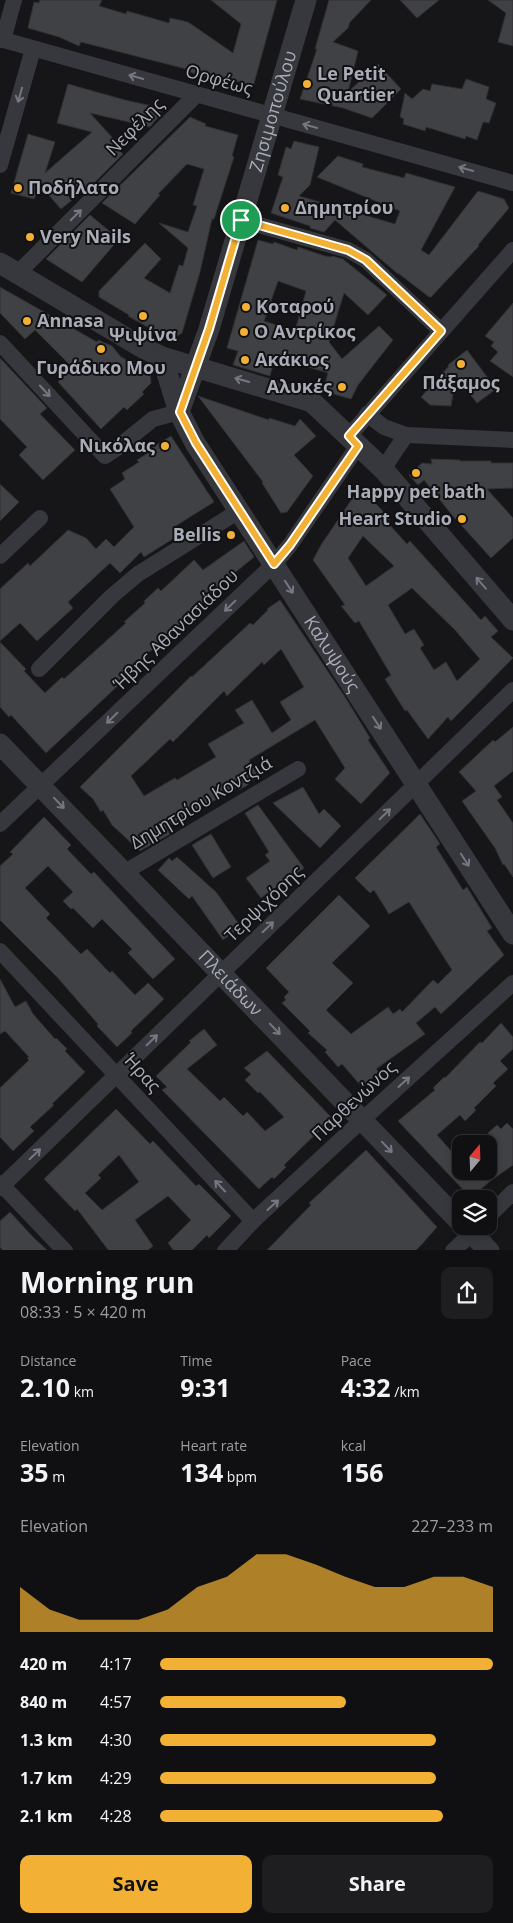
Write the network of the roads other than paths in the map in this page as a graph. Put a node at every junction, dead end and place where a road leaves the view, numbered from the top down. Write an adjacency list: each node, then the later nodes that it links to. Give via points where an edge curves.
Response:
1 (14, 0): 3 (street)
2 (306, 0): 6 (street, Ζησιμοπούλου)
3 (2, 40): 4 (street, Ορφέως)
4 (33, 48): 5 (street, Ορφέως, one-way to 4); 7 (street, one-way to 7)
5 (197, 94): 6 (street, Ορφέως); 11 (street, Νεφέλης, one-way to 5)
6 (272, 116): 8 (street, Ορφέως, one-way to 6); 9 (street, Ζησιμοπούλου)
7 (0, 165)
8 (513, 183)
9 (241, 220): 12 (street, Ζησιμοπούλου); 13 (street, via 348,250 366,260)
10 (513, 250): 13 (street, Ήβης Αθανασιάδου)
11 (8, 269): 15 (street, via 127,340)
12 (209, 329): 15 (street, via 182,351); 16 (street, Ζησιμοπούλου)
13 (441, 331): 18 (street, Ήβης Αθανασιάδου)
14 (0, 343): 17 (street, one-way to 17, via 105,456 152,419)
15 (162, 356): 16 (street); 17 (street, Καλυψούς)
16 (196, 366): 17 (street); 21 (street, one-way to 16, via 306,398)
17 (180, 412): 23 (street, Καλυψούς)
18 (367, 414): 19 (street, via 384,427); 21 (street, Ήβης Αθανασιάδου)
19 (406, 435): 20 (street); 22 (street)
20 (513, 440)
21 (354, 441): 22 (street); 26 (street, Ήβης Αθανασιάδου, via 290,545)
22 (383, 469): 27 (street, one-way to 22)
23 (239, 511): 26 (street, Καλυψούς); 28 (street, via 138,574)
24 (40, 518): 25 (street)
25 (0, 556)
26 (274, 564): 32 (street, Καλυψούς, one-way to 32); 33 (street, Ήβης Αθανασιάδου, one-way to 33)
27 (513, 620)
28 (39, 669)
29 (513, 690): 32 (street, Τερψιχόρης)
30 (0, 744): 33 (street, Πλειάδων)
31 (298, 769): 35 (street, Δημητρίου Κοντζιά)
32 (416, 784): 36 (street, Καλυψούς, one-way to 36); 38 (street, Τερψιχόρης, one-way to 32)
33 (41, 786): 34 (street, Ήβης Αθανασιάδου); 35 (street, Πλειάδων, one-way to 35)
34 (0, 824)
35 (125, 872): 38 (street, Πλειάδων)
36 (513, 934)
37 (0, 951): 40 (street, Ήρας)
38 (222, 973): 40 (street, Τερψιχόρης, one-way to 38); 41 (street, Πλειάδων, one-way to 41)
39 (513, 983): 41 (street, Παρθενώνος, one-way to 39)
40 (116, 1075): 42 (street, Τερψιχόρης, one-way to 40); 46 (street, Ήρας, one-way to 40)
41 (361, 1121): 45 (street, Πλειάδων, one-way to 45); 46 (street, Παρθενώνος, one-way to 41)
42 (1, 1185): 49 (street)
43 (513, 1192): 44 (street)
44 (497, 1208)
45 (452, 1210)
46 (253, 1221): 50 (street, Παρθενώνος)
47 (463, 1235): 51 (street)
48 (476, 1235): 52 (street, Πλειάδων)
49 (65, 1250)
50 (225, 1250)
51 (453, 1250)
52 (489, 1250)

